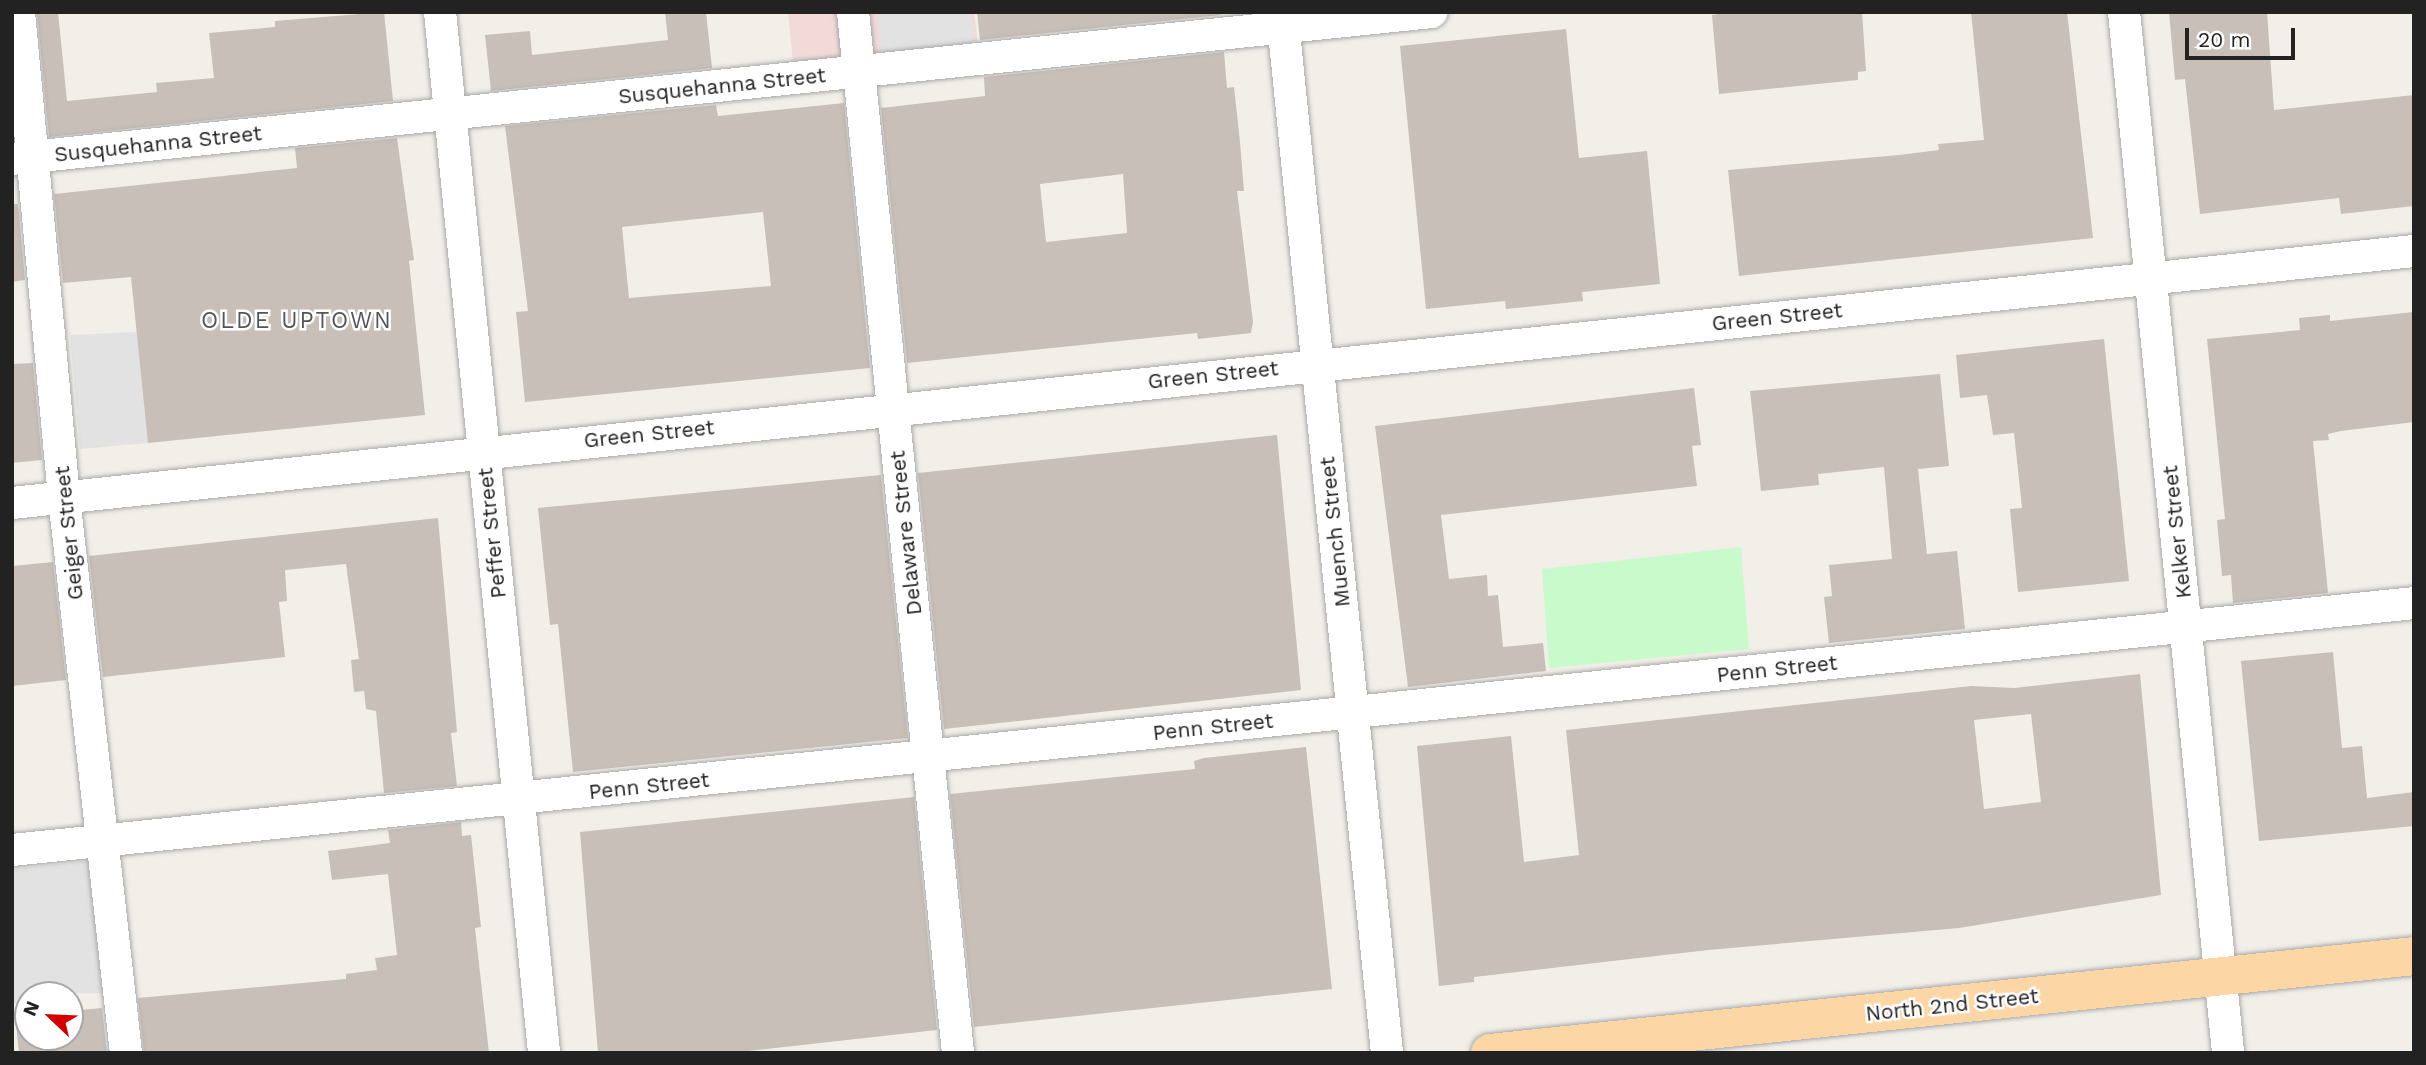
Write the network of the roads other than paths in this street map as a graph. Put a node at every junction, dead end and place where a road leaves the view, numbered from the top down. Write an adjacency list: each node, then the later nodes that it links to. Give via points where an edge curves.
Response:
1 (19, 12): 9 (street, Geiger Street)
2 (440, 12): 8 (street, Peffer Street)
3 (853, 12): 7 (street, Delaware Street)
4 (1432, 12): 6 (street, Susquehanna Street)
5 (2124, 12): 11 (street, Kelker Street)
6 (1283, 20): 7 (street, Susquehanna Street); 12 (street, Muench Street)
7 (859, 72): 8 (street, Susquehanna Street); 13 (street, Delaware Street)
8 (450, 114): 9 (street, Susquehanna Street); 14 (street, Peffer Street)
9 (24, 158): 15 (street, Geiger Street)
10 (2414, 251): 11 (street, Green Street)
11 (2151, 278): 12 (street, Green Street); 18 (street, Kelker Street)
12 (1318, 365): 13 (street, Green Street); 19 (street, Muench Street)
13 (893, 408): 14 (street, Green Street); 20 (street, Delaware Street)
14 (484, 452): 15 (street, Green Street); 21 (street, Peffer Street)
15 (64, 497): 16 (street, Green Street); 22 (street, Geiger Street)
16 (12, 503)
17 (2414, 603): 18 (street, Penn Street)
18 (2186, 627): 19 (street, Penn Street); 25 (street, Kelker Street)
19 (1353, 713): 20 (street, Penn Street); 29 (street, Muench Street)
20 (928, 757): 21 (street, Penn Street); 28 (street, Delaware Street)
21 (519, 800): 22 (street, Penn Street); 27 (street, Peffer Street)
22 (104, 840): 23 (street, Penn Street); 26 (street, Geiger Street)
23 (12, 850)
24 (2414, 956): 25 (main road, North 2nd Street)
25 (2221, 975): 30 (main road, North 2nd Street); 31 (street, Kelker Street)
26 (126, 1053)
27 (544, 1053)
28 (958, 1053)
29 (1387, 1053)
30 (1490, 1053)
31 (2228, 1053)

